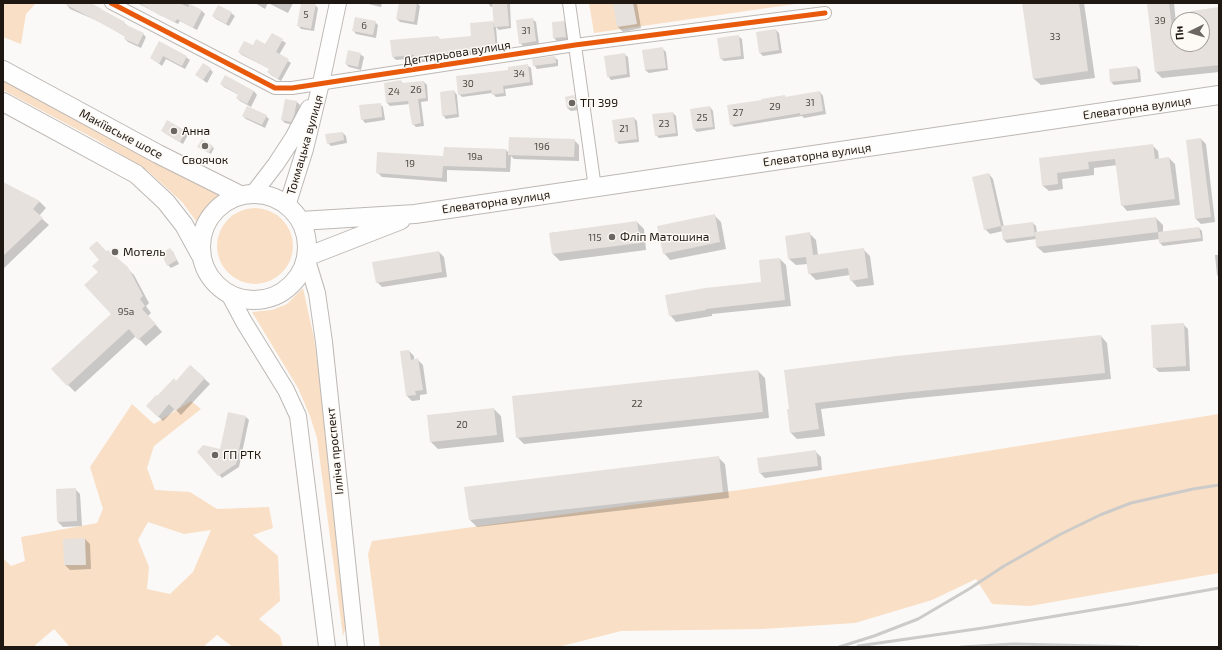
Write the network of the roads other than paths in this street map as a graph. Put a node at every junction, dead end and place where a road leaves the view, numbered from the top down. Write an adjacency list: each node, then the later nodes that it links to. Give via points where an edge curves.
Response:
1 (111, 3): 7 (street, Дегтярьова вулиця, via 275,88)
2 (338, 3): 7 (main road, Токмацька вулиця)
3 (569, 3): 5 (street)
4 (825, 13): 5 (street, Дегтярьова вулиця)
5 (575, 45): 7 (street, Дегтярьова вулиця); 10 (street)
6 (3, 70): 11 (main road, Макіївське шосе, via 158,154)
7 (322, 84): 11 (main road, Токмацька вулиця, via 276,164); 12 (main road, Токмацька вулиця)
8 (1219, 96): 10 (main road, Елеваторна вулиця)
9 (3, 102): 15 (main road, via 136,174 166,202 184,225)
10 (595, 188): 13 (main road, Елеваторна вулиця)
11 (247, 194): 12 (main road, via 270,196); 15 (main road, via 233,198 212,214 203,231)
12 (287, 206): 14 (main road)
13 (415, 214): 14 (main road, Елеваторна вулиця); 16 (main road, Елеваторна вулиця)
14 (300, 221): 16 (main road, via 306,238)
15 (201, 256): 17 (main road, via 211,278)
16 (306, 257): 17 (main road, via 293,283 273,297 255,300); 18 (main road, Ілліча проспект, via 317,294 324,342)
17 (229, 294): 19 (main road, via 286,390 298,416)
18 (355, 641)
19 (326, 643)

